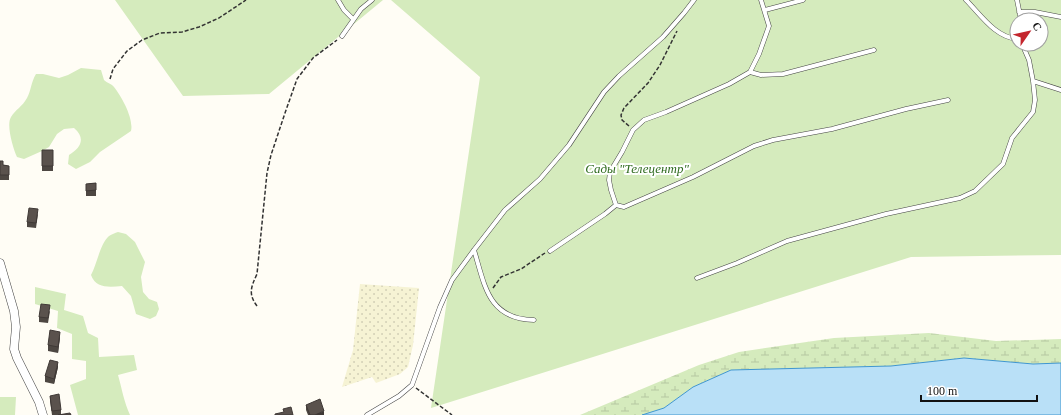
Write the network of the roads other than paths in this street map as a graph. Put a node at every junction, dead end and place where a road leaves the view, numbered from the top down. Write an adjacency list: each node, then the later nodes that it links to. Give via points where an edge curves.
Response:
1 (338, 0): 12 (lane)
2 (372, 0): 12 (lane)
3 (694, 0): 22 (lane, via 663,37 604,92 569,145 540,179 505,210)
4 (761, 0): 8 (lane)
5 (803, 0): 8 (lane)
6 (966, 0): 14 (lane, via 998,32)
7 (1017, 0): 9 (lane)
8 (765, 10): 17 (lane, via 769,26)
9 (1019, 12)
10 (1049, 15): 11 (lane)
11 (1061, 17)
12 (353, 19): 13 (lane)
13 (342, 36)
14 (1009, 38)
15 (874, 50): 17 (lane, via 783,74 760,76)
16 (1026, 52): 18 (lane)
17 (750, 72): 21 (lane, via 729,84 644,120 633,130 610,172 609,180)
18 (1034, 81): 19 (lane); 25 (lane, via 1033,112 1012,138 1003,164 975,191 960,198 886,214 787,241 737,264)
19 (1061, 90)
20 (948, 100): 21 (lane, via 832,129 766,142 624,207)
21 (616, 205): 23 (lane)
22 (474, 250): 26 (lane, via 488,295 497,306 506,314 524,320); 28 (lane, via 452,280 412,385 400,396)
23 (550, 250)
24 (0, 263): 27 (street, via 14,311 16,358)
25 (697, 278)
26 (534, 320)
27 (43, 415)
28 (367, 415)

